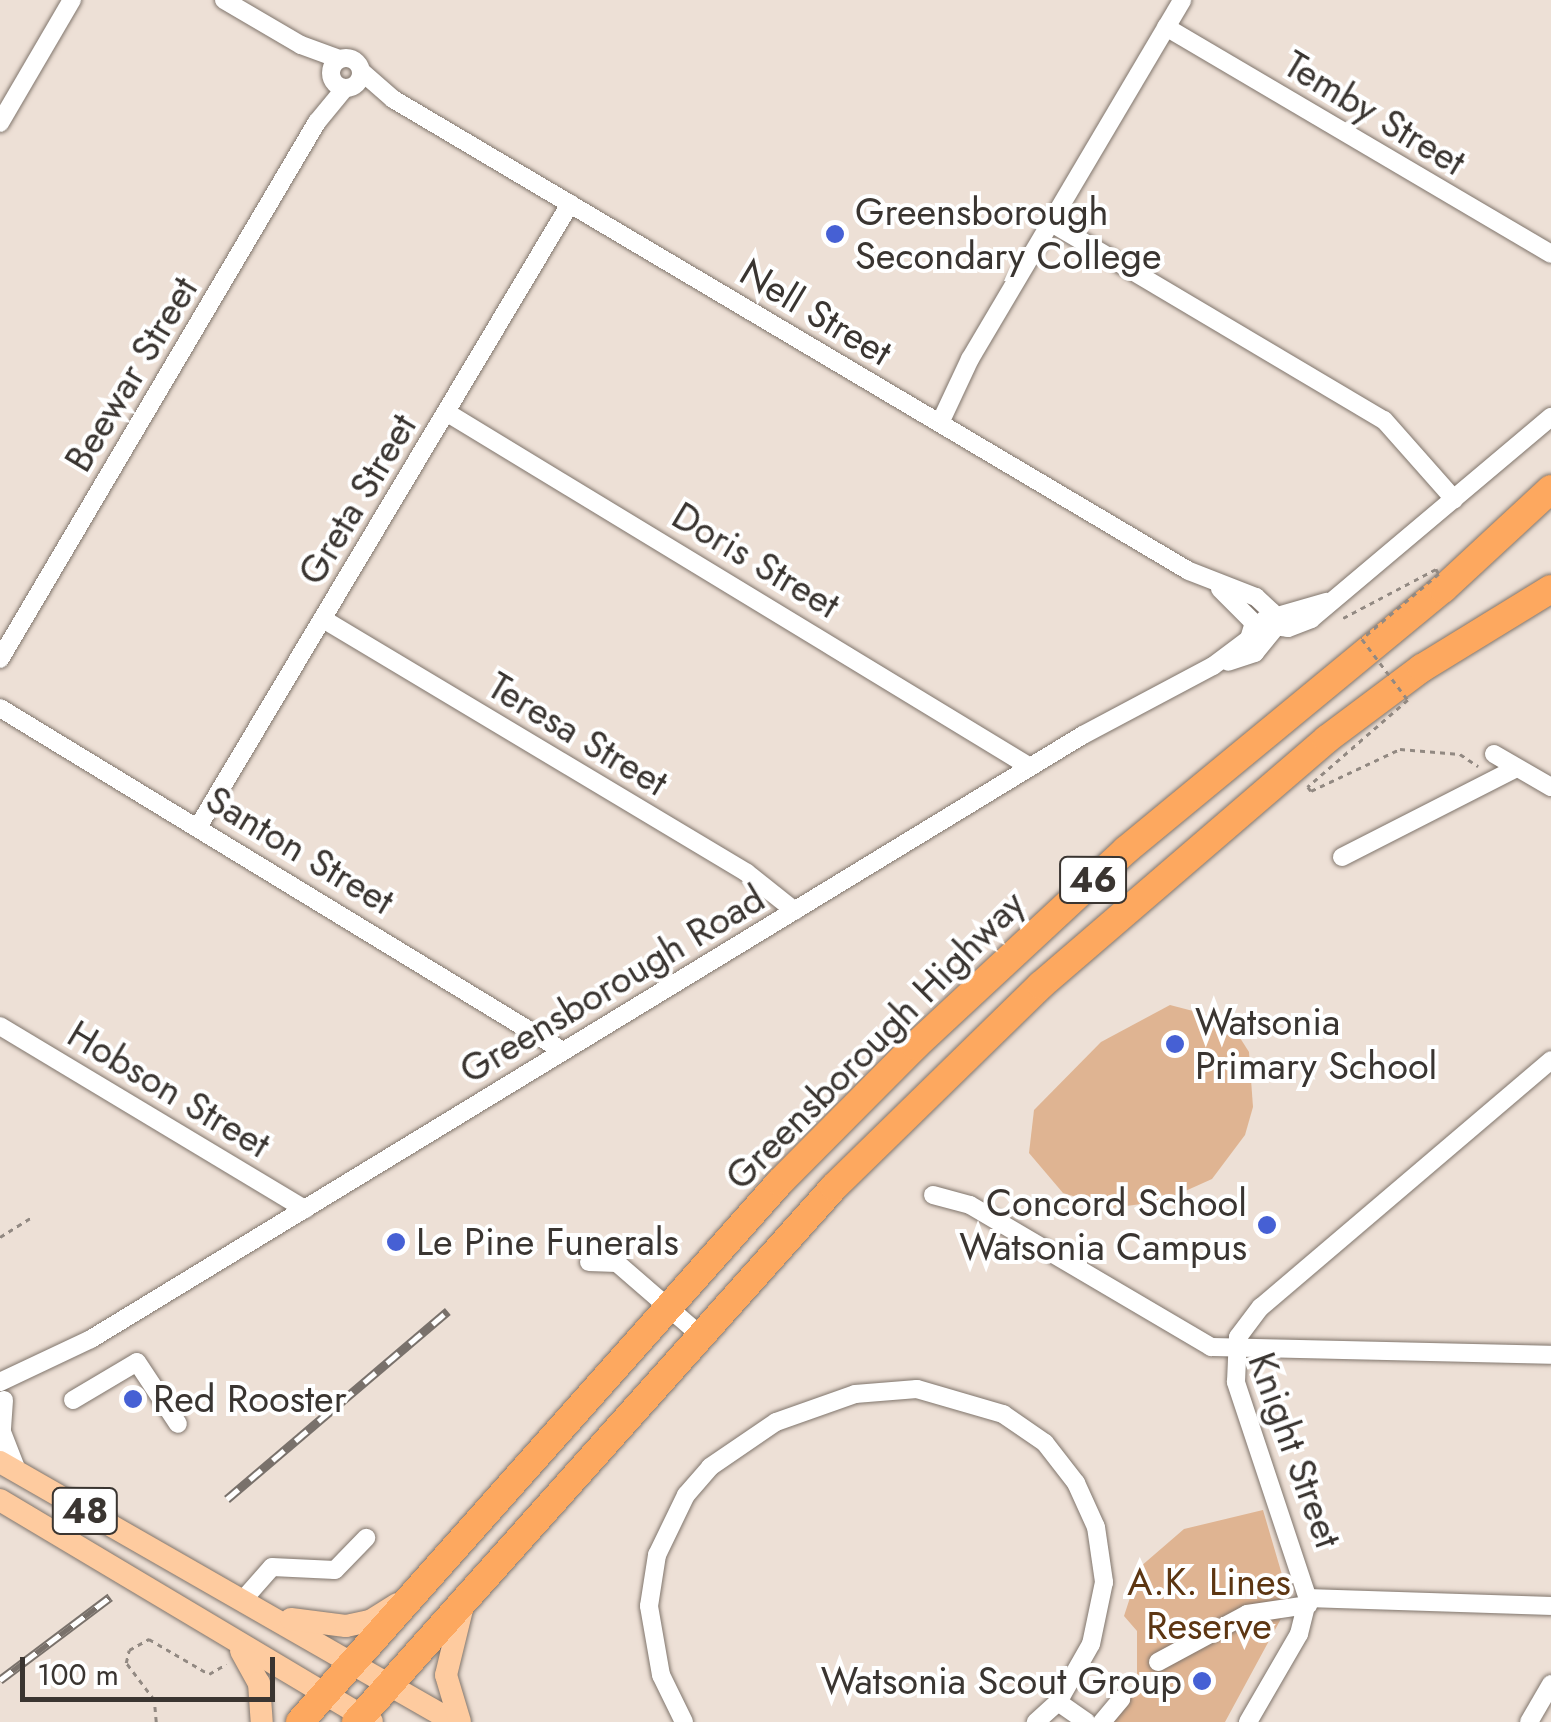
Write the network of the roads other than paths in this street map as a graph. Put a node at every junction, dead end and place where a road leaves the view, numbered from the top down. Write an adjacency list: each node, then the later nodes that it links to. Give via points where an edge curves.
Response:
1 (72, 0): 6 (street)
2 (224, 0): 5 (street, Nell Street)
3 (1182, 0): 4 (street)
4 (1166, 27): 8 (street); 9 (street, Temby Street)
5 (343, 76): 7 (street, Nell Street); 20 (street, Beewar Street)
6 (0, 123)
7 (570, 204): 10 (street, Greta Street); 12 (street, Nell Street)
8 (1050, 222): 12 (street); 14 (street, via 1384,420)
9 (1551, 254)
10 (446, 412): 17 (street, Greta Street); 24 (street, Doris Street)
11 (1551, 418): 14 (street, Greensborough Road)
12 (934, 420): 15 (street, Nell Street)
13 (1551, 489): 36 (highway, Greensborough Highway / 46, via 994,970 780,1182)
14 (1454, 499): 18 (street, Greensborough Road, via 1331,600)
15 (1207, 580): 18 (street, Nell Street, via 1256,597); 19 (street, Nell Street)
16 (1551, 589): 37 (highway, Greensborough Highway / 46, via 1422,668 1171,868 914,1106)
17 (323, 620): 27 (street, Greta Street); 29 (street, Teresa Street, via 746,873)
18 (1274, 622): 19 (street, Greensborough Road); 21 (street, Greensborough Road, via 1255,653)
19 (1254, 623): 21 (street, Greensborough Road, via 1250,640)
20 (0, 659)
21 (1214, 666): 24 (street, Greensborough Road)
22 (0, 708): 27 (street, Santon Street)
23 (1487, 761): 25 (street)
24 (1030, 767): 29 (street, Greensborough Road)
25 (1517, 768): 26 (street); 28 (street)
26 (1551, 788)
27 (198, 827): 31 (street, Santon Street)
28 (1342, 856)
29 (795, 910): 31 (street, Greensborough Road)
30 (0, 1026): 34 (street, Hobson Street)
31 (563, 1051): 34 (street, Greensborough Road)
32 (1551, 1060): 38 (street, via 1261,1307)
33 (933, 1195): 38 (street, Knight Street, via 970,1205 1202,1344)
34 (304, 1209): 40 (street, Greensborough Road)
35 (590, 1262): 36 (street, via 616,1264)
36 (669, 1307): 37 (street); 46 (highway, Greensborough Highway / 46)
37 (700, 1335): 47 (highway, Greensborough Highway / 46)
38 (1233, 1351): 39 (street); 48 (street, Knight Street, via 1236,1382)
39 (1551, 1354)
40 (1, 1394): 43 (street)
41 (72, 1400): 42 (street, via 137,1362)
42 (178, 1424)
43 (9, 1467): 50 (main road, 48)
44 (0, 1500): 51 (main road, 48)
45 (366, 1538): 50 (street, via 335,1570 272,1568)
46 (418, 1589): 50 (main road, via 370,1621 346,1626); 52 (highway, Greensborough Highway / 46)
47 (466, 1592): 54 (highway, Greensborough Highway / 46); 62 (main road, via 446,1664)
48 (1307, 1604): 49 (street); 53 (street, via 1247,1614); 67 (street)
49 (1551, 1606)
50 (253, 1607): 52 (main road, 48)
51 (236, 1645): 56 (main road, 48); 60 (main road, via 259,1684)
52 (354, 1662): 54 (main road, 48); 56 (highway, 46)
53 (1158, 1662)
54 (388, 1683): 59 (highway, 46); 62 (main road, 48)
55 (1551, 1684): 68 (street)
56 (325, 1697): 59 (main road, 48); 61 (highway, 46)
57 (1121, 1699): 66 (street)
58 (1058, 1702): 63 (street, via 1091,1644 1104,1582 1096,1527 1076,1483 1045,1443 1003,1414 959,1398 886,1390 820,1404 754,1434 710,1467 675,1511 657,1556 648,1606 661,1675); 64 (street); 65 (street)
59 (363, 1720)
60 (262, 1722)
61 (300, 1722)
62 (457, 1722)
63 (684, 1722)
64 (1036, 1722)
65 (1087, 1722)
66 (1102, 1722)
67 (1248, 1722)
68 (1528, 1722)

